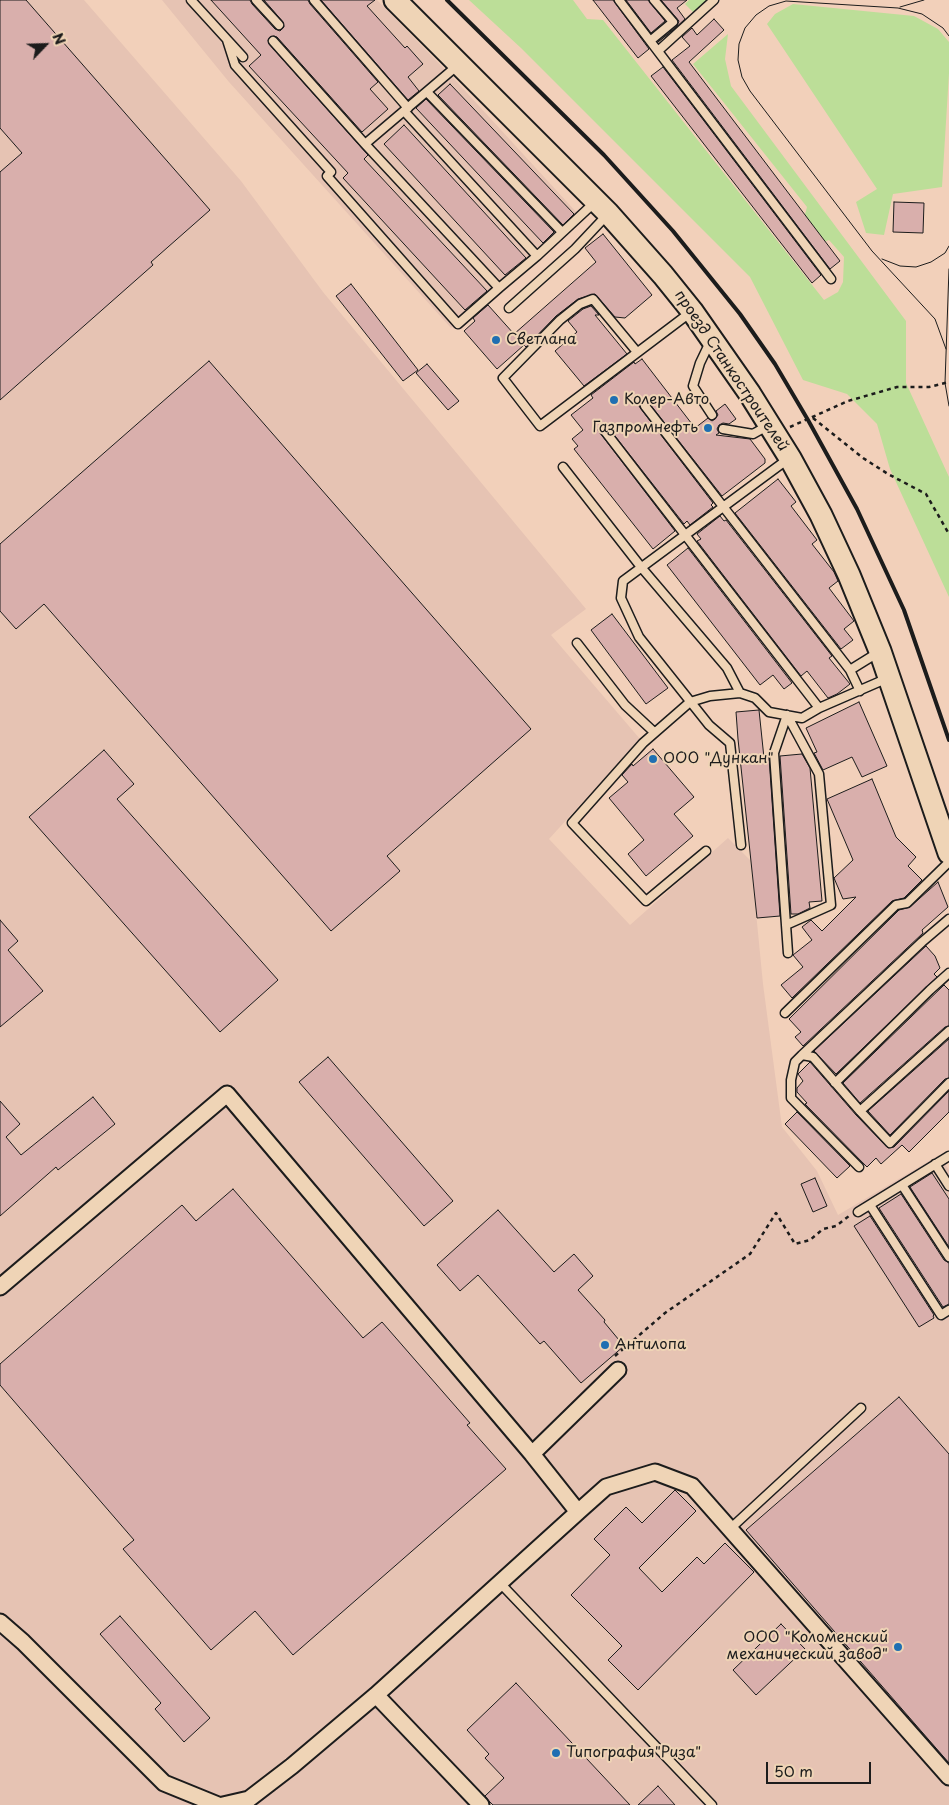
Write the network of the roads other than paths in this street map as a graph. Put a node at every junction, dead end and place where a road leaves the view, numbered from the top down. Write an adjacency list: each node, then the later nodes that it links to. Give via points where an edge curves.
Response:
1 (191, 0): 9 (lane)
2 (256, 0): 8 (lane)
3 (314, 0): 16 (lane)
4 (394, 0): 14 (main road, проезд Станкостроителей)
5 (618, 0): 11 (lane)
6 (654, 0): 11 (lane, via 672,22)
7 (714, 0): 12 (lane)
8 (279, 25)
9 (227, 40): 13 (lane); 22 (lane, via 235,65 331,172 327,176 458,324)
10 (273, 41): 17 (lane)
11 (650, 41): 12 (lane)
12 (658, 51): 21 (lane)
13 (243, 57)
14 (458, 65): 15 (lane); 18 (main road, проезд Станкостроителей)
15 (427, 92): 16 (lane); 19 (lane)
16 (406, 110): 17 (lane); 20 (lane)
17 (366, 144): 22 (lane)
18 (602, 207): 19 (lane); 23 (lane, via 575,249); 24 (main road, проезд Станкостроителей)
19 (562, 232): 20 (lane)
20 (537, 256): 22 (lane)
21 (831, 280)
22 (498, 288)
23 (509, 308)
24 (692, 311): 25 (main road, проезд Станкостроителей); 26 (lane)
25 (712, 338): 28 (lane, via 693,386); 30 (main road, проезд Станкостроителей)
26 (637, 352): 26 (lane, via 540,426 503,378 560,320 580,304 593,299)
27 (645, 406): 34 (lane)
28 (712, 415)
29 (723, 429): 30 (lane, via 752,434)
30 (772, 429): 32 (main road, проезд Станкостроителей)
31 (604, 430): 35 (lane)
32 (790, 458): 34 (lane); 38 (main road, проезд Станкостроителей, via 829,532)
33 (563, 467): 36 (lane)
34 (724, 507): 35 (lane); 39 (lane)
35 (686, 535): 36 (lane); 44 (lane)
36 (641, 567): 42 (lane, via 726,668); 43 (lane, via 623,581 622,598 639,637)
37 (577, 643): 46 (lane, via 625,706)
38 (880, 651): 39 (lane); 40 (main road, проезд Станкостроителей)
39 (850, 670): 41 (lane)
40 (890, 678): 41 (lane); 49 (main road, проезд Станкостроителей)
41 (860, 691): 44 (lane)
42 (740, 693): 43 (lane); 45 (lane, via 755,698 769,712)
43 (690, 702): 46 (lane); 47 (lane, via 730,743)
44 (819, 708): 45 (lane, via 802,718)
45 (787, 715): 52 (lane, via 774,753); 52 (lane, via 819,774 831,905)
46 (654, 732): 48 (lane, via 572,823 646,901)
47 (741, 845)
48 (706, 850)
49 (949, 853)
50 (949, 862): 55 (lane, via 907,903 896,905)
51 (949, 919): 57 (lane)
52 (786, 925): 53 (lane)
53 (788, 953)
54 (949, 973): 58 (lane)
55 (786, 1013)
56 (949, 1031): 60 (lane)
57 (802, 1056): 58 (lane, via 813,1057); 63 (lane, via 794,1062 791,1098)
58 (835, 1083): 60 (lane)
59 (949, 1083): 60 (lane, via 890,1143)
60 (860, 1111)
61 (949, 1156): 62 (lane)
62 (935, 1164): 64 (lane); 65 (lane)
63 (860, 1167)
64 (902, 1185): 66 (lane); 68 (lane)
65 (949, 1186)
66 (870, 1205): 67 (lane); 70 (lane, via 941,1315)
67 (858, 1212)
68 (949, 1257)
69 (0, 1288): 73 (street, via 227,1094)
70 (949, 1310)
71 (618, 1370): 73 (street)
72 (861, 1408): 75 (lane)
73 (532, 1454): 74 (street)
74 (578, 1512): 75 (street, via 606,1488 655,1472 692,1486); 76 (street)
75 (731, 1528): 79 (street)
76 (500, 1583): 78 (street); 83 (lane)
77 (0, 1622): 80 (street, via 164,1783)
78 (376, 1695): 81 (street, via 249,1799); 82 (street)
79 (949, 1777)
80 (218, 1805)
81 (223, 1805)
82 (481, 1805)
83 (712, 1805)

